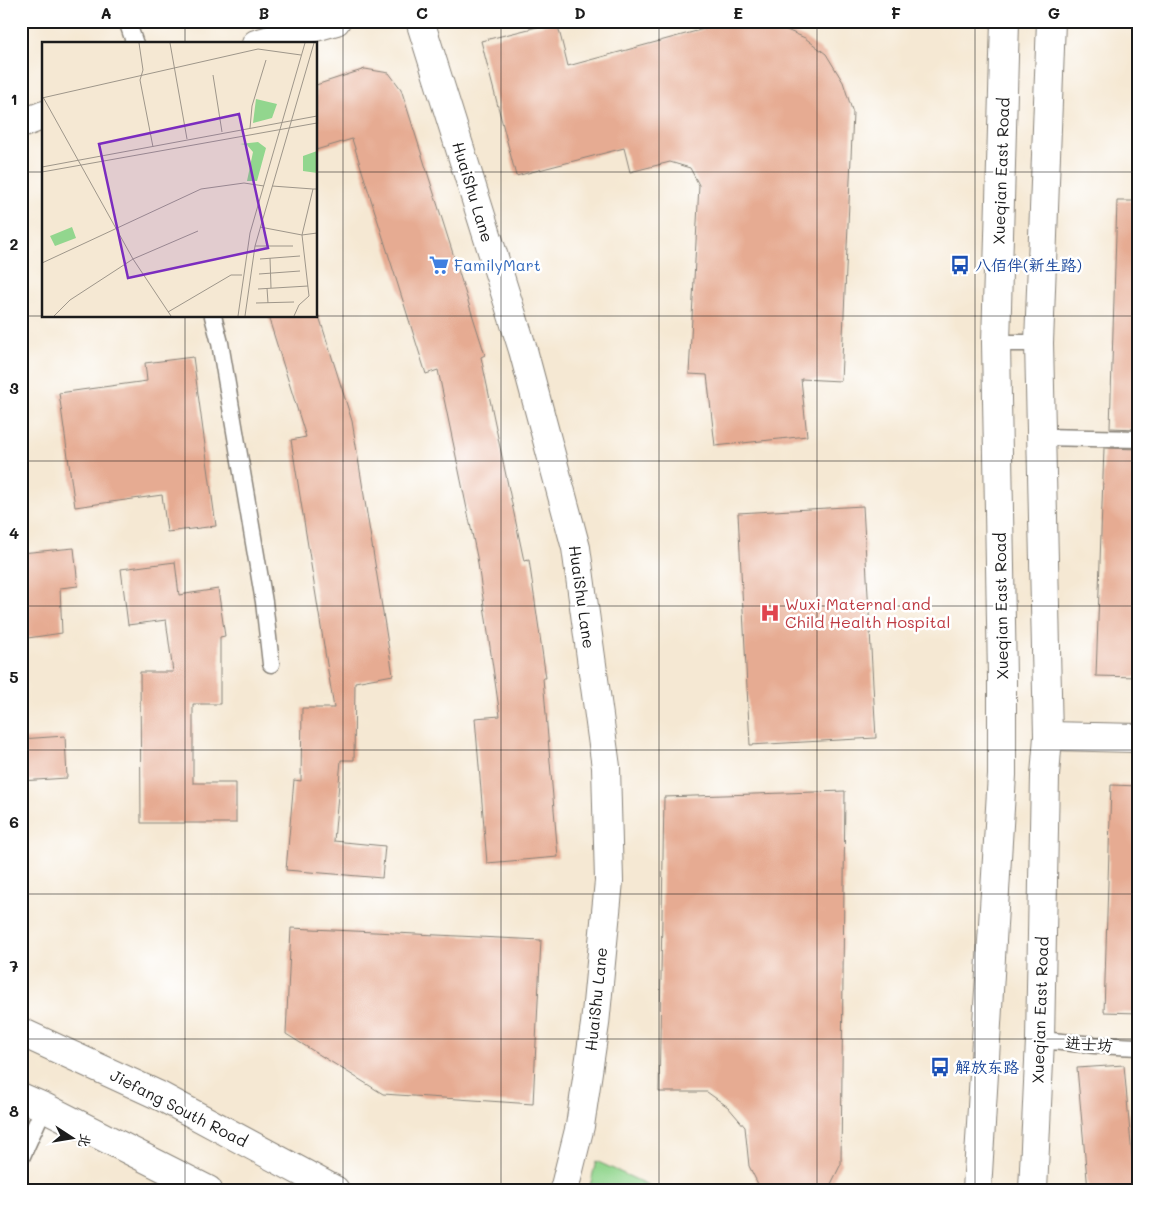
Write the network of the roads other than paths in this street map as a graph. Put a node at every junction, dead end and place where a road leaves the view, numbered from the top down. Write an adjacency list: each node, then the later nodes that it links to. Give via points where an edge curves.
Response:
1 (126, 21): 6 (lane)
2 (336, 21): 7 (main road)
3 (420, 21): 25 (main road, HuaiShu Lane, via 523,350 576,548 606,767 609,881 595,1024 580,1126)
4 (1005, 21): 11 (main road, Xueqian East Road)
5 (1051, 21): 12 (main road, Xueqian East Road)
6 (134, 42)
7 (263, 42)
8 (42, 116): 9 (main road)
9 (21, 124)
10 (214, 318): 15 (lane, via 264,602)
11 (996, 343): 12 (lane); 26 (main road, Xueqian East Road, via 1002,775)
12 (1040, 343): 13 (main road, Xueqian East Road)
13 (1041, 437): 14 (lane); 16 (main road, Xueqian East Road)
14 (1139, 439)
15 (271, 664)
16 (1048, 736): 17 (main road); 19 (main road, Xueqian East Road)
17 (1139, 738)
18 (21, 1032): 24 (main road, Jiefang South Road, via 160,1096)
19 (1040, 1040): 20 (lane, 进士坊); 27 (main road, Xueqian East Road)
20 (1139, 1047)
21 (33, 1102): 22 (lane); 23 (main road)
22 (21, 1158)
23 (198, 1187)
24 (335, 1190)
25 (564, 1190)
26 (978, 1190)
27 (1033, 1190)

